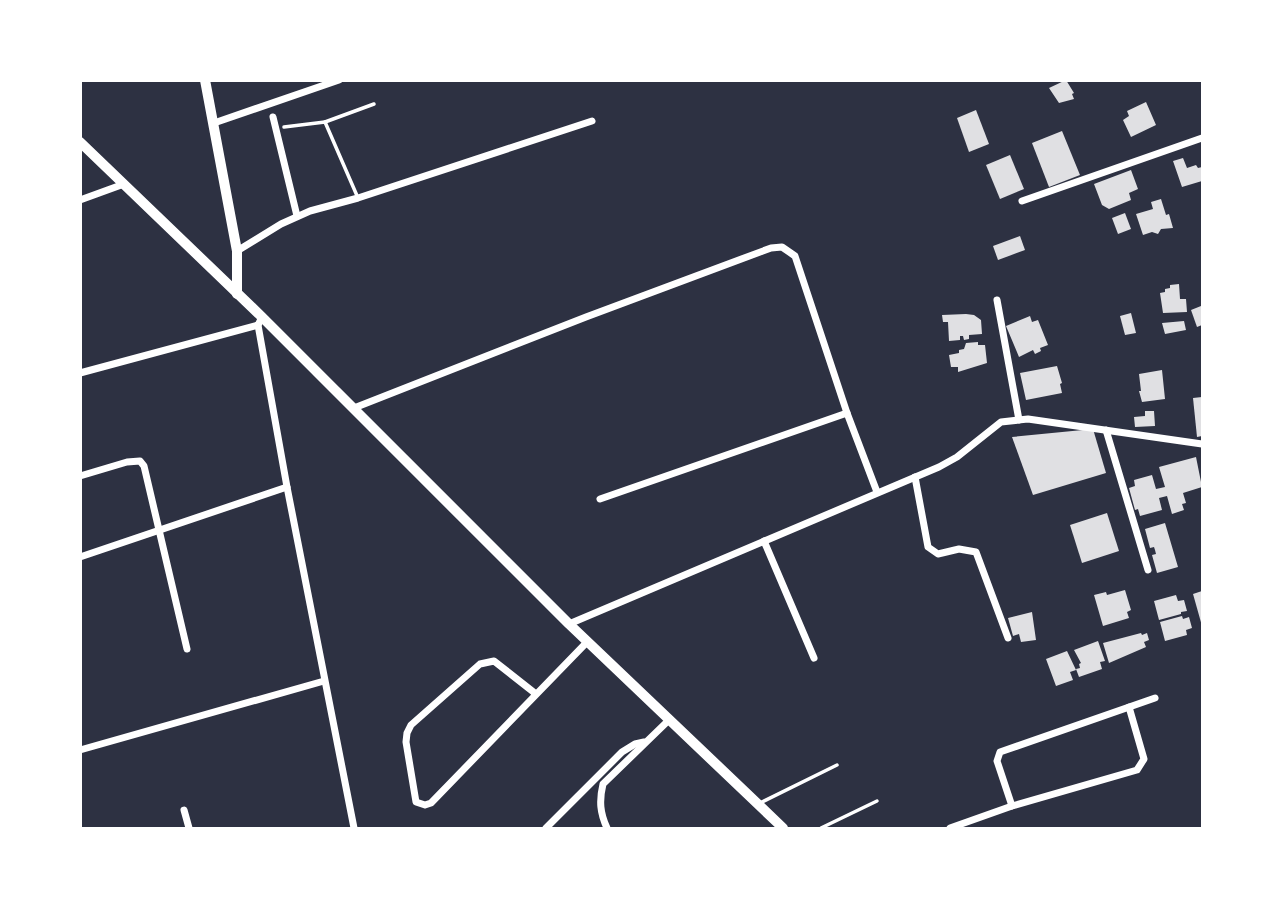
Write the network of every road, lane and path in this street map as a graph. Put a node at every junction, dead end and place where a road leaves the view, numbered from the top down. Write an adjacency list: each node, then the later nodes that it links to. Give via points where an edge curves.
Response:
1 (205, 80): 7 (main road)
2 (339, 80): 7 (street)
3 (374, 104): 6 (lane)
4 (273, 117): 15 (street)
5 (592, 121): 12 (street)
6 (325, 122): 8 (lane); 12 (lane)
7 (214, 123): 16 (main road)
8 (284, 127)
9 (1202, 138): 14 (street)
10 (80, 142): 11 (main road)
11 (124, 184): 13 (street); 17 (main road)
12 (358, 198): 15 (street)
13 (80, 200)
14 (1022, 201)
15 (297, 216): 16 (street)
16 (237, 251): 17 (main road)
17 (237, 294): 19 (main road)
18 (996, 300): 23 (street)
19 (260, 321): 20 (street); 21 (main road); 28 (street)
20 (80, 373)
21 (354, 408): 22 (street, via 782,247 795,256); 35 (main road)
22 (846, 414): 29 (street); 30 (street)
23 (1019, 419): 24 (street); 27 (street, via 1001,422 957,457)
24 (1106, 430): 25 (street); 34 (street)
25 (1202, 444)
26 (80, 476): 31 (street, via 140,461)
27 (915, 477): 29 (street); 36 (street, via 928,547 937,554 959,549 976,552)
28 (286, 487): 31 (street); 40 (street)
29 (877, 492): 32 (street)
30 (600, 499)
31 (159, 530): 33 (street); 38 (street)
32 (764, 541): 35 (street); 39 (street)
33 (80, 557)
34 (1149, 570)
35 (569, 624): 37 (main road)
36 (1008, 638)
37 (588, 641): 41 (street); 44 (main road)
38 (187, 649)
39 (814, 658)
40 (324, 681): 46 (street); 53 (street)
41 (536, 694): 41 (street, via 494,661 480,664 411,725 406,742 416,802 431,803)
42 (1155, 698): 43 (street)
43 (1129, 707): 50 (street, via 1000,752 997,761); 50 (street, via 1144,759 1137,770)
44 (670, 719): 45 (street); 49 (main road)
45 (645, 742): 54 (street, via 622,752); 55 (street, via 603,784 600,806)
46 (80, 750)
47 (836, 765): 49 (lane)
48 (877, 801): 57 (lane)
49 (758, 804): 56 (main road)
50 (1012, 806): 58 (street)
51 (184, 810): 52 (street)
52 (189, 828)
53 (353, 828)
54 (546, 828)
55 (607, 828)
56 (783, 828)
57 (821, 828)
58 (950, 828)

